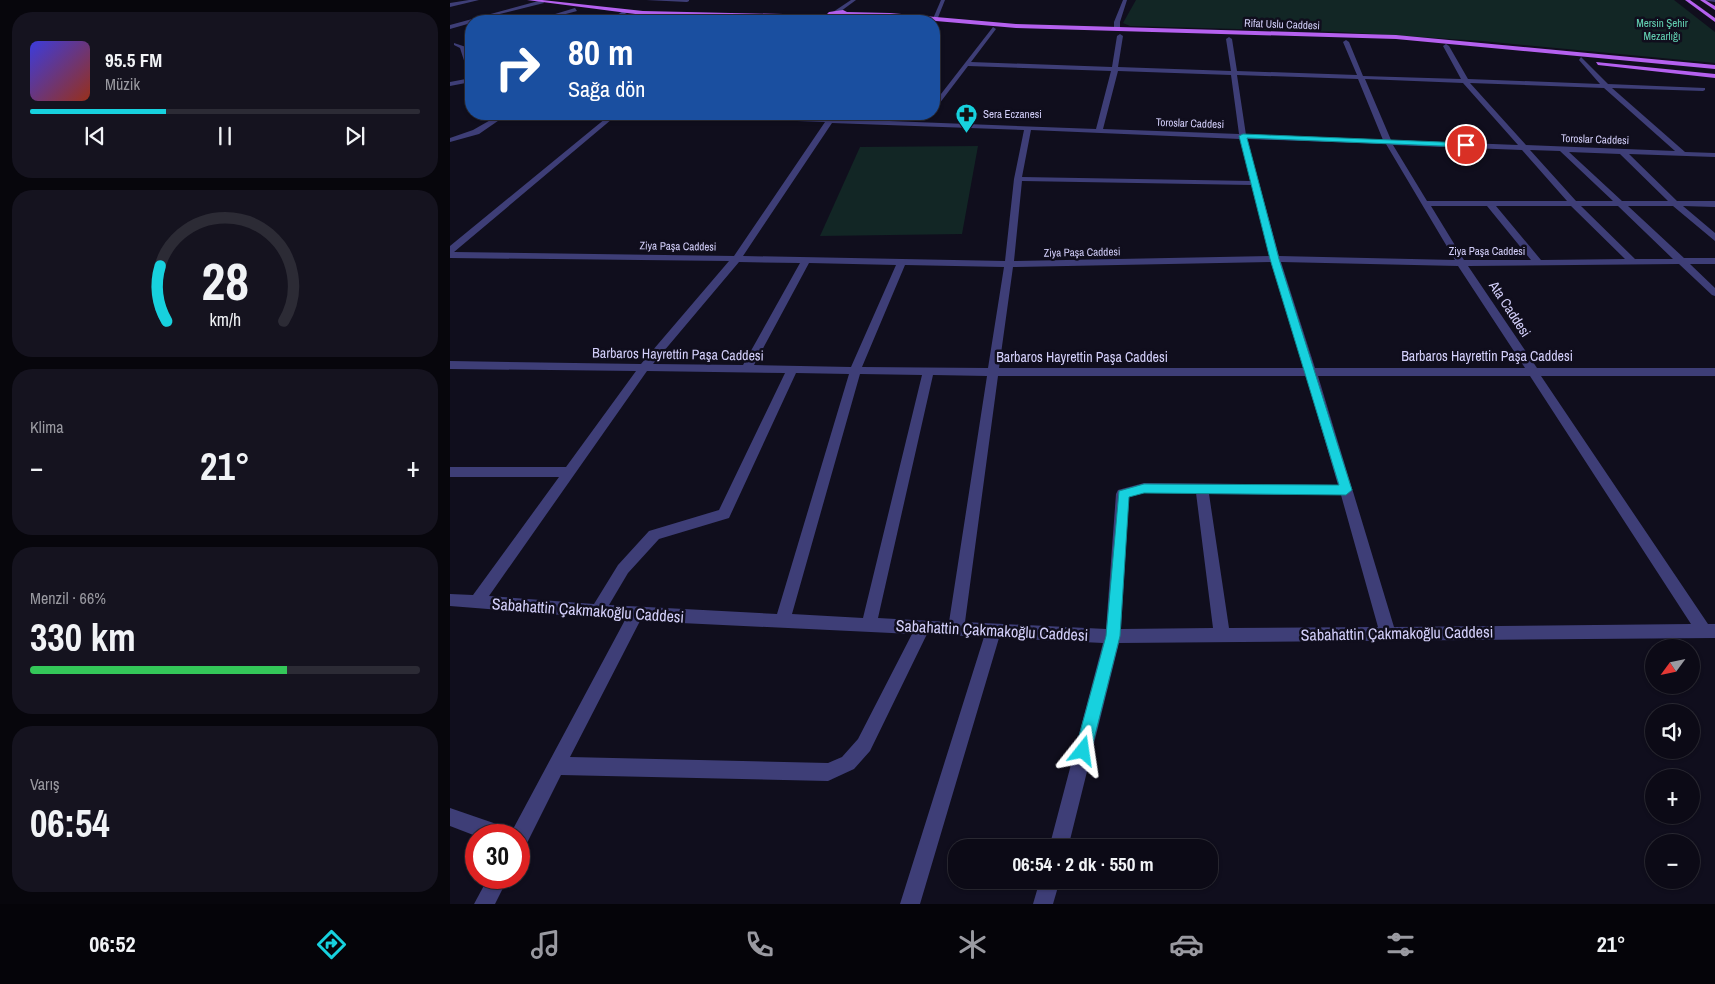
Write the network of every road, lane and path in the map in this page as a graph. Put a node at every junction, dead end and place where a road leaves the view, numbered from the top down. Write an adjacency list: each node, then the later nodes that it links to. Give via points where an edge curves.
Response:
1 (477, 0): 16 (street)
2 (520, 0): 3 (main road)
3 (529, 0): 15 (main road)
4 (560, 0): 21 (main road)
5 (648, 0): 6 (street)
6 (688, 0): 21 (street)
7 (854, 0): 28 (street)
8 (863, 0): 29 (street)
9 (943, 0): 30 (street)
10 (1125, 0): 36 (street)
11 (1687, 0): 31 (main road)
12 (1703, 0): 13 (street); 18 (main road)
13 (1715, 1)
14 (450, 2): 16 (street)
15 (542, 2): 20 (main road); 23 (street)
16 (464, 3): 17 (street)
17 (450, 5)
18 (1715, 8)
19 (575, 10): 24 (street)
20 (627, 11): 22 (main road); 25 (street)
21 (669, 11): 27 (main road)
22 (660, 14): 26 (main road)
23 (494, 15)
24 (557, 15)
25 (620, 15)
26 (692, 15)
27 (780, 15)
28 (838, 15)
29 (839, 15)
30 (937, 15)
31 (1715, 20)
32 (940, 22): 36 (main road, Rifat Uslu Caddesi)
33 (465, 23): 35 (street)
34 (940, 23): 37 (main road, Rifat Uslu Caddesi)
35 (450, 27)
36 (1117, 29): 47 (main road, Rifat Uslu Caddesi, via 1396,37)
37 (993, 30): 38 (main road, Rifat Uslu Caddesi); 46 (street)
38 (1120, 36): 39 (main road, Rifat Uslu Caddesi); 48 (street)
39 (1229, 39): 41 (main road, Rifat Uslu Caddesi); 50 (street)
40 (464, 42): 42 (street)
41 (1346, 42): 43 (main road, Rifat Uslu Caddesi); 52 (street, Ata Caddesi)
42 (453, 44): 44 (street, via 463,48)
43 (1446, 46): 45 (main road, Rifat Uslu Caddesi); 54 (street)
44 (465, 54)
45 (1581, 59): 49 (main road, Rifat Uslu Caddesi); 51 (main road, via 1612,66); 56 (street)
46 (967, 64): 48 (street); 58 (street)
47 (1715, 66)
48 (1115, 69): 50 (street); 65 (street)
49 (1715, 72)
50 (1234, 74): 52 (street); 66 (street)
51 (1715, 76)
52 (1361, 78): 54 (street); 68 (street, Ata Caddesi)
53 (465, 81): 55 (street)
54 (1466, 82): 56 (street); 69 (street)
55 (450, 84)
56 (1606, 86): 57 (street); 72 (street)
57 (1703, 89)
58 (940, 99)
59 (496, 120): 67 (street, via 476,132)
60 (608, 120): 83 (street)
61 (830, 120): 63 (street, Toroslar Caddesi); 85 (street)
62 (923, 120): 63 (street)
63 (921, 123): 64 (street, Toroslar Caddesi)
64 (1028, 127): 65 (street, Toroslar Caddesi); 74 (street)
65 (1099, 130): 66 (street, Toroslar Caddesi)
66 (1243, 136): 68 (street, Toroslar Caddesi); 75 (street)
67 (450, 140)
68 (1388, 142): 69 (street, Toroslar Caddesi); 76 (street, Ata Caddesi)
69 (1524, 147): 70 (street, Toroslar Caddesi); 78 (street)
70 (1562, 149): 71 (street, Toroslar Caddesi); 79 (street)
71 (1622, 151): 72 (street, Toroslar Caddesi); 80 (street)
72 (1683, 154): 73 (street, Toroslar Caddesi)
73 (1715, 155)
74 (1018, 179): 75 (street); 94 (street)
75 (1255, 183): 86 (street)
76 (1425, 203): 77 (street); 93 (street, Ata Caddesi)
77 (1489, 203): 78 (street); 92 (street)
78 (1574, 204): 79 (street); 89 (street)
79 (1620, 204): 80 (street); 88 (street)
80 (1675, 204): 81 (street); 82 (street)
81 (1715, 204)
82 (1715, 238)
83 (450, 251)
84 (450, 256): 85 (street, Ziya Paşa Caddesi)
85 (737, 258): 87 (street, Ziya Paşa Caddesi); 97 (street)
86 (1275, 259): 93 (street, Ziya Paşa Caddesi); 94 (street, Ziya Paşa Caddesi); 104 (street)
87 (807, 260): 91 (street, Ziya Paşa Caddesi); 98 (street)
88 (1680, 260): 89 (street, Ziya Paşa Caddesi); 90 (street, Ziya Paşa Caddesi); 95 (street)
89 (1632, 261): 92 (street, Ziya Paşa Caddesi)
90 (1715, 261)
91 (902, 262): 94 (street, Ziya Paşa Caddesi); 100 (street)
92 (1538, 262): 93 (street, Ziya Paşa Caddesi)
93 (1461, 263): 101 (street, Ata Caddesi)
94 (1009, 264): 103 (street)
95 (1715, 293)
96 (450, 365): 97 (street, Barbaros Hayrettin Paşa Caddesi)
97 (643, 369): 98 (street, Barbaros Hayrettin Paşa Caddesi); 107 (street)
98 (746, 370): 99 (street, Barbaros Hayrettin Paşa Caddesi)
99 (791, 370): 100 (street, Barbaros Hayrettin Paşa Caddesi); 112 (street, via 724,514 654,534 623,569)
100 (855, 371): 102 (street, Barbaros Hayrettin Paşa Caddesi); 114 (street)
101 (1533, 371): 104 (street, Barbaros Hayrettin Paşa Caddesi); 105 (street, Barbaros Hayrettin Paşa Caddesi); 119 (street, Ata Caddesi)
102 (928, 372): 103 (street, Barbaros Hayrettin Paşa Caddesi); 115 (street)
103 (992, 372): 104 (street, Barbaros Hayrettin Paşa Caddesi); 117 (street)
104 (1311, 372): 109 (street)
105 (1715, 372)
106 (450, 472): 107 (street)
107 (570, 472): 111 (street)
108 (1202, 489): 109 (street); 121 (street); 122 (street, via 1144,488 1123,494)
109 (1346, 490): 120 (street)
110 (450, 600): 111 (street, Sabahattin Çakmakoğlu Caddesi)
111 (477, 602): 112 (street, Sabahattin Çakmakoğlu Caddesi)
112 (598, 611): 113 (street, Sabahattin Çakmakoğlu Caddesi)
113 (636, 614): 114 (street, Sabahattin Çakmakoğlu Caddesi); 123 (street)
114 (783, 621): 115 (street, Sabahattin Çakmakoğlu Caddesi)
115 (869, 625): 116 (street, Sabahattin Çakmakoğlu Caddesi)
116 (922, 627): 117 (street, Sabahattin Çakmakoğlu Caddesi); 123 (street, via 864,745 848,763 828,772)
117 (956, 629): 118 (street, Sabahattin Çakmakoğlu Caddesi)
118 (994, 630): 122 (street, Sabahattin Çakmakoğlu Caddesi); 131 (street)
119 (1709, 630): 120 (street, Sabahattin Çakmakoğlu Caddesi)
120 (1388, 633): 121 (street, Sabahattin Çakmakoğlu Caddesi)
121 (1222, 635): 122 (street, Sabahattin Çakmakoğlu Caddesi)
122 (1113, 636): 127 (street)
123 (557, 766): 126 (street)
124 (450, 817): 125 (street)
125 (470, 824)
126 (526, 824)
127 (1060, 839)
128 (492, 889): 130 (street)
129 (1048, 889): 132 (street)
130 (484, 904)
131 (910, 904)
132 (1044, 904)

